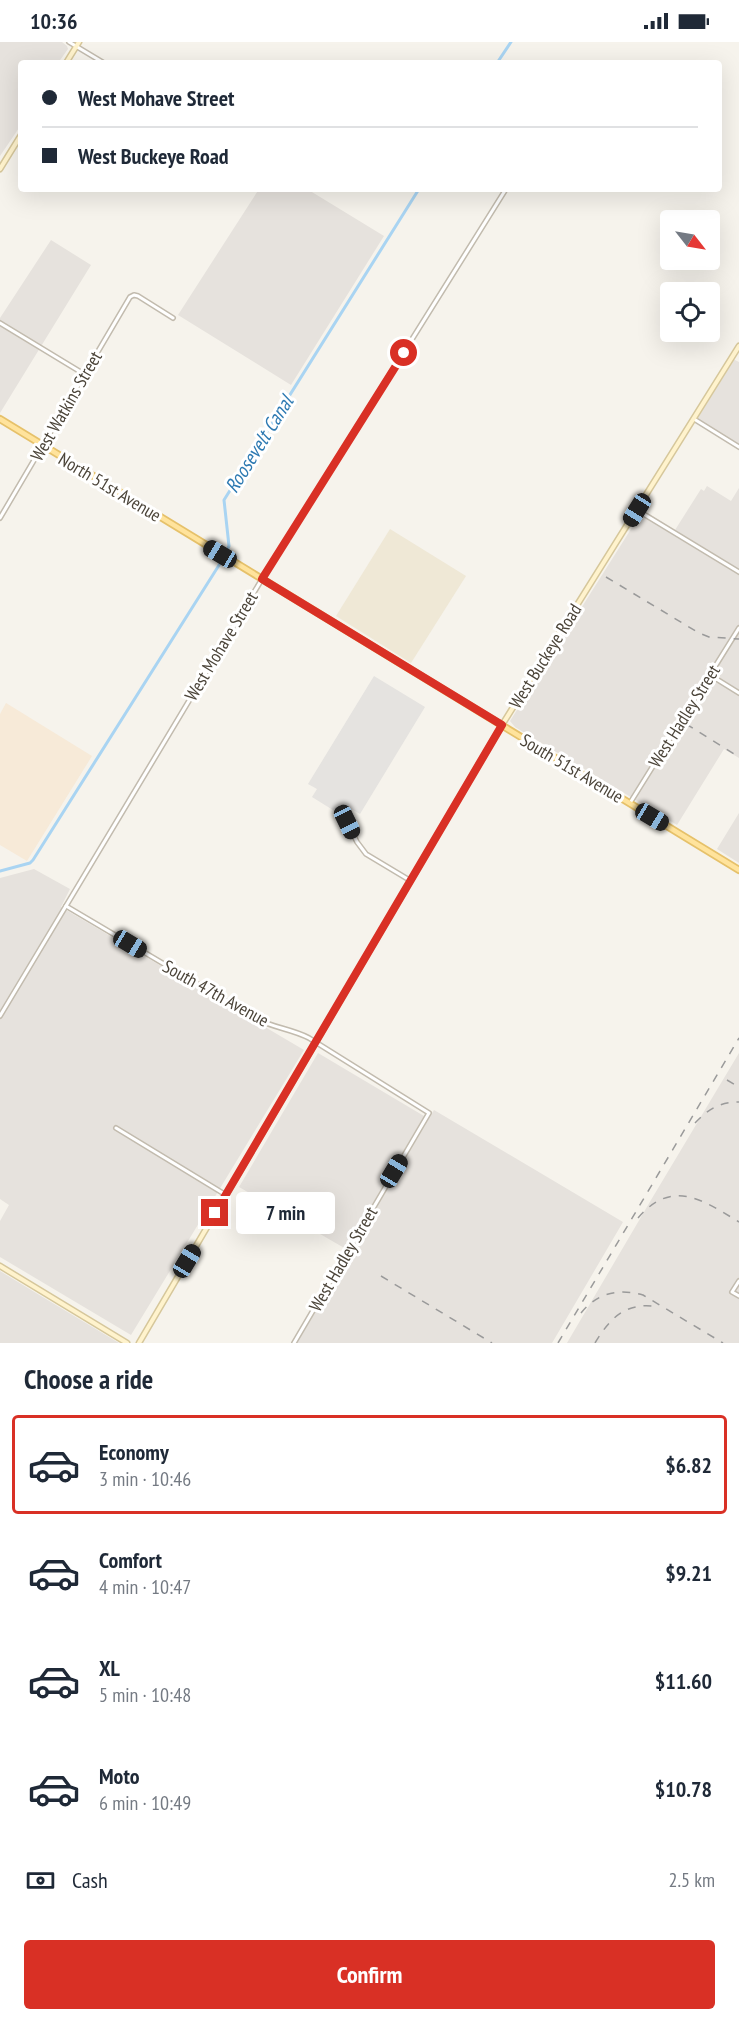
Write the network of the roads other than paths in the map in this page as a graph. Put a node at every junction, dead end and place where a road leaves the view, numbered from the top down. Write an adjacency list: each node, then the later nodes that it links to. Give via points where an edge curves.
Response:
1 (69, 42): 2 (street)
2 (78, 44): 3 (main road); 4 (street)
3 (68, 60)
4 (100, 60)
5 (18, 140): 6 (main road)
6 (0, 169)
7 (505, 192): 20 (street, West Mohave Street)
8 (173, 318): 11 (street, West Watkins Street, via 134,295 130,297)
9 (0, 323): 11 (street)
10 (739, 346): 13 (main road, West Buckeye Road)
11 (84, 374): 14 (street, West Watkins Street)
12 (0, 419): 14 (main road, North 51st Avenue)
13 (694, 419): 15 (street); 16 (main road, West Buckeye Road)
14 (43, 446): 17 (street, West Watkins Street); 18 (main road, North 51st Avenue)
15 (739, 447)
16 (637, 510): 19 (street); 24 (main road, West Buckeye Road)
17 (0, 518)
18 (220, 554): 20 (main road, South 51st Avenue)
19 (739, 572)
20 (262, 579): 24 (main road, South 51st Avenue); 29 (street, West Mohave Street)
21 (739, 628): 22 (street, West Hadley Street)
22 (710, 675): 23 (street); 25 (street, West Hadley Street)
23 (739, 693)
24 (502, 725): 25 (main road, South 51st Avenue); 28 (main road, West Buckeye Road)
25 (630, 803): 27 (main road, South 51st Avenue)
26 (347, 822): 28 (street, via 366,854)
27 (739, 870)
28 (411, 881): 31 (main road, West Buckeye Road)
29 (66, 906): 30 (street, West Mohave Street); 31 (street, South 47th Avenue, via 257,1019)
30 (0, 1016)
31 (316, 1042): 32 (street, South 47th Avenue); 34 (main road, West Buckeye Road)
32 (429, 1113): 40 (street, West Hadley Street)
33 (116, 1128): 34 (street)
34 (226, 1195): 39 (main road, West Buckeye Road)
35 (0, 1266): 38 (main road)
36 (739, 1281): 37 (street, via 732,1292)
37 (739, 1296)
38 (127, 1343)
39 (139, 1343)
40 (294, 1343)

